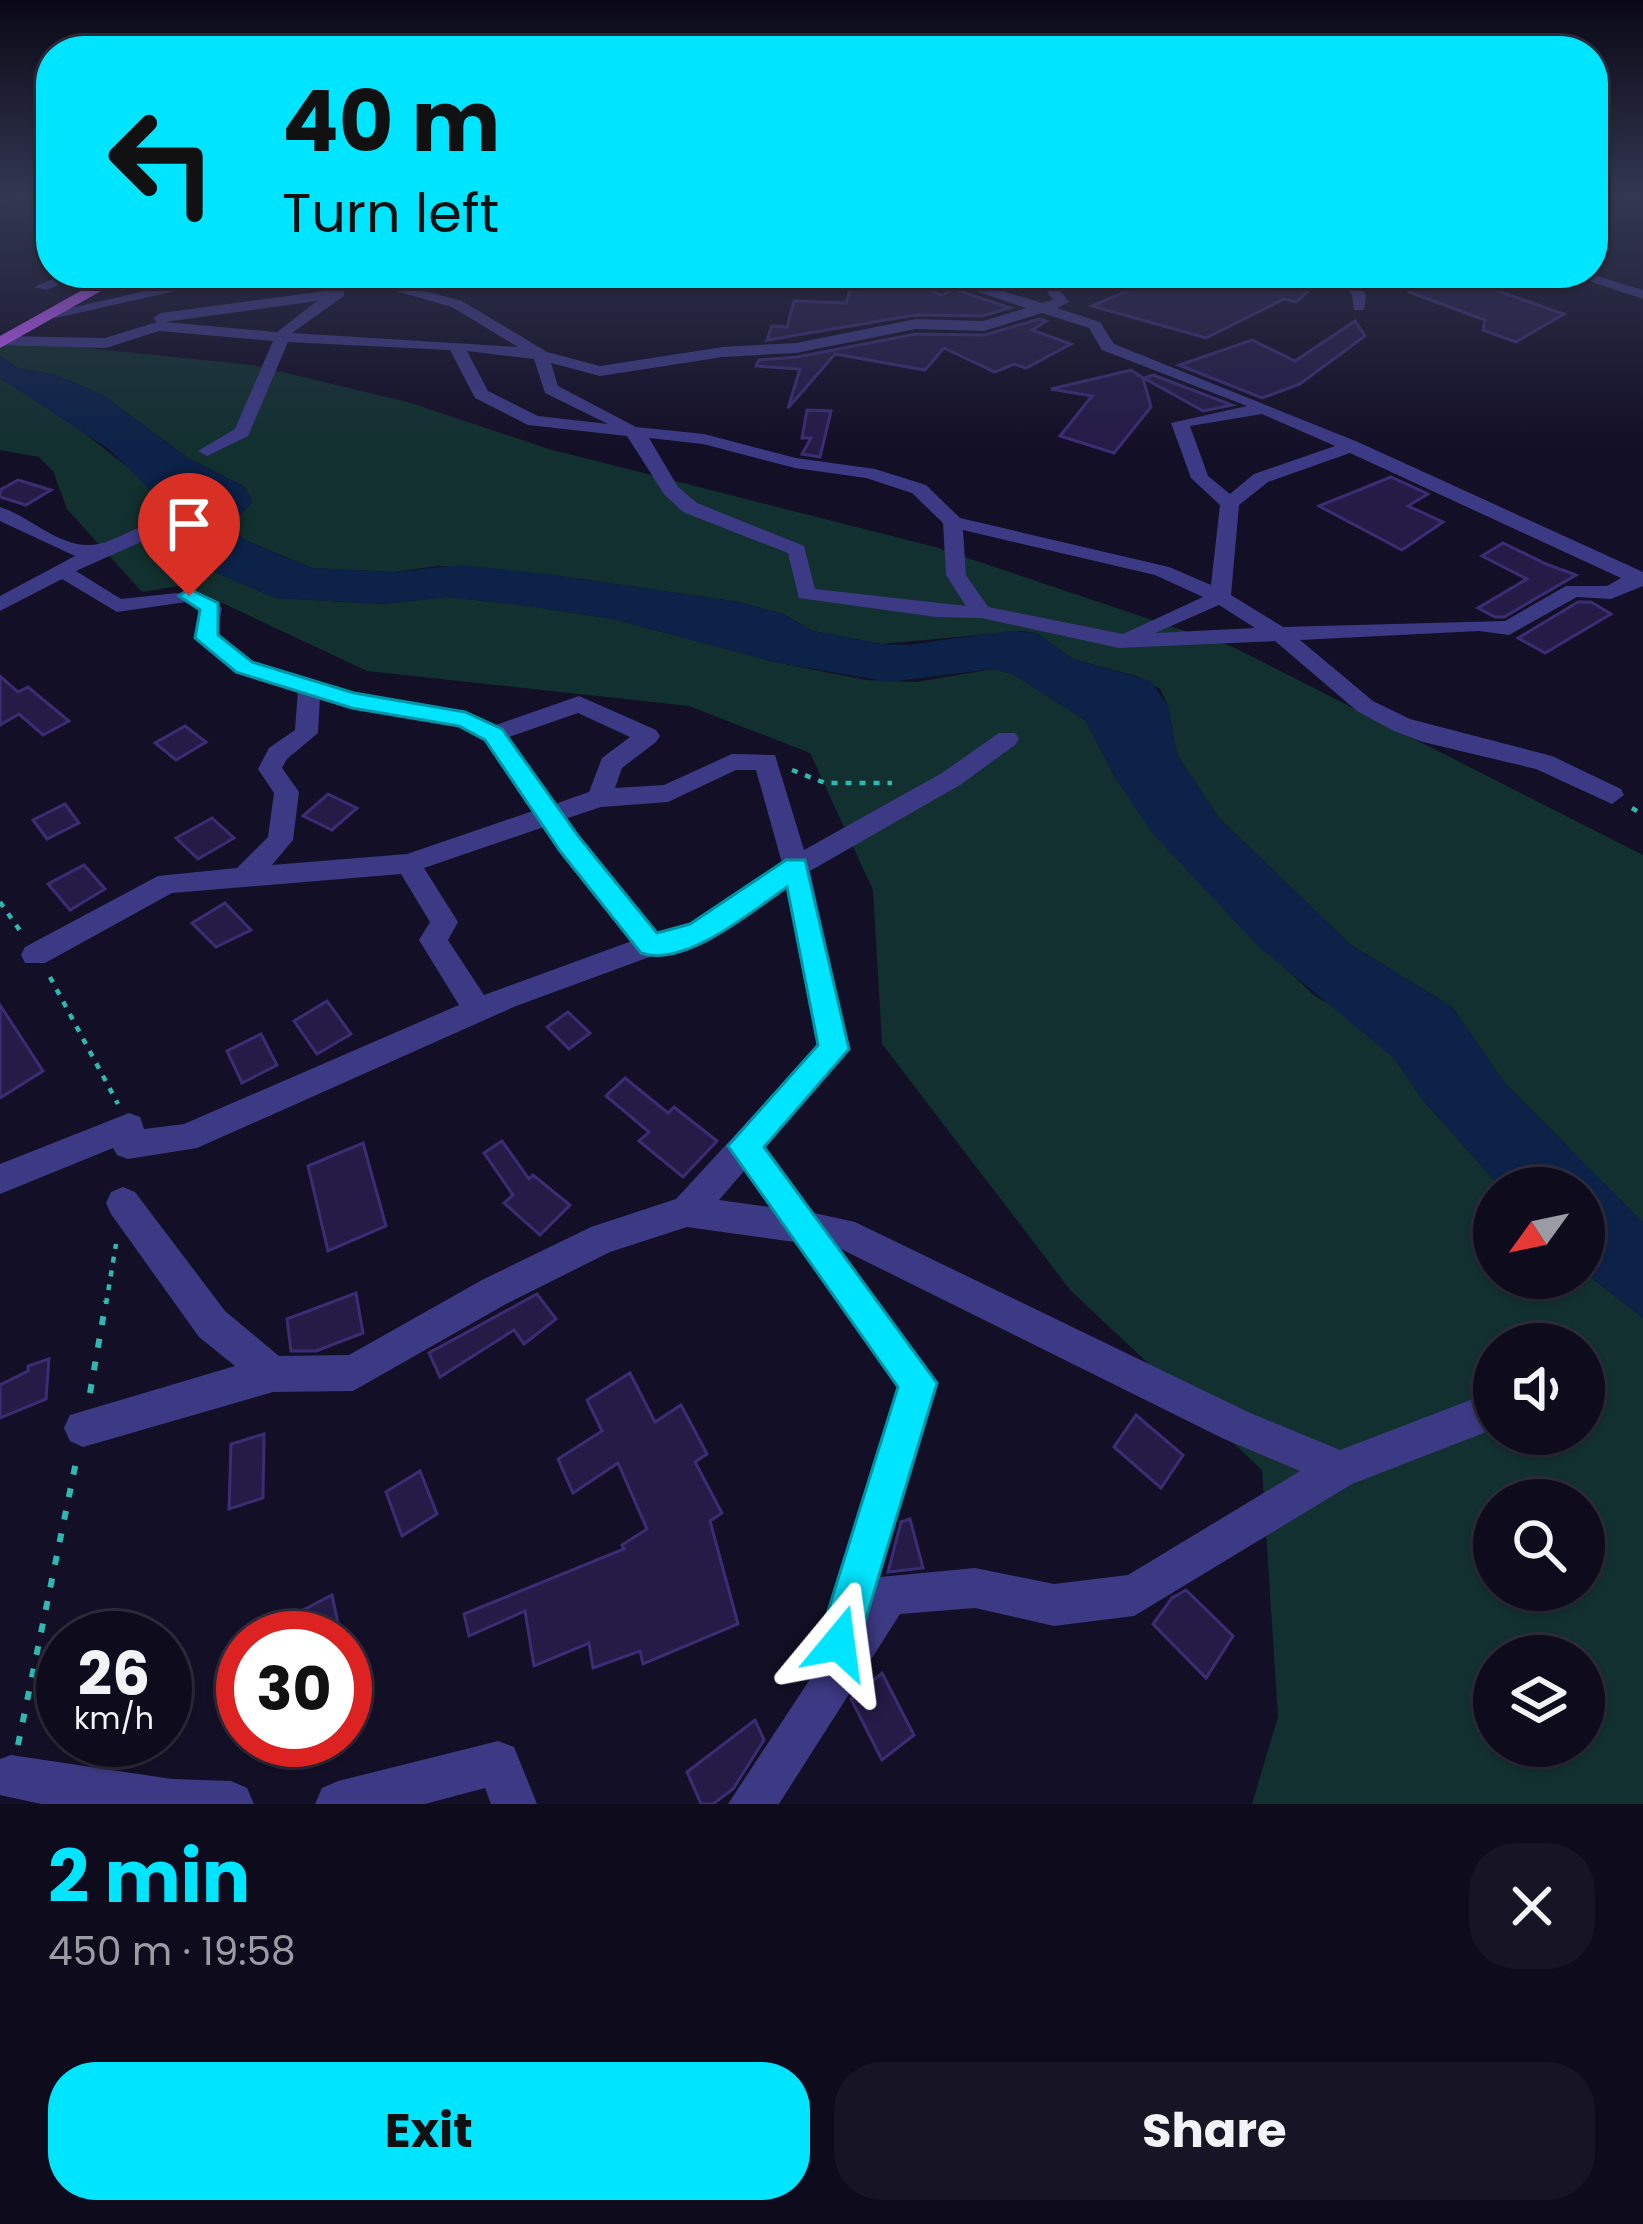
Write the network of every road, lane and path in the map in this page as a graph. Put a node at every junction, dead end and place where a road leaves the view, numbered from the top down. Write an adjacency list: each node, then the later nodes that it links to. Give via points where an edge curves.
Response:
1 (1608, 284): 11 (street)
2 (100, 288): 14 (main road)
3 (175, 288): 10 (street)
4 (316, 288): 15 (street)
5 (333, 288): 16 (street)
6 (395, 288): 19 (street, via 457,304)
7 (972, 288): 13 (street)
8 (1052, 288): 13 (street, via 1062,302)
9 (1354, 288): 12 (street)
10 (149, 294): 14 (street); 15 (street)
11 (1643, 295)
12 (1359, 307)
13 (1036, 310): 19 (street, via 984,326 916,324 796,348 600,371); 20 (street, via 1095,325 1108,347)
14 (56, 313): 17 (main road)
15 (165, 321): 16 (street); 17 (street, via 106,344)
16 (284, 338): 18 (street); 23 (street, via 242,432)
17 (2, 342)
18 (456, 345): 19 (street); 21 (street, via 481,394 519,415)
19 (541, 355): 21 (street, via 551,389)
20 (1265, 408): 22 (street); 24 (street, via 1180,423 1201,478)
21 (636, 434): 26 (street, via 704,439 868,473 919,489); 33 (street, via 673,494 737,531 797,550 806,594)
22 (1352, 446): 24 (street, via 1261,478); 30 (street)
23 (207, 451)
24 (1230, 502): 31 (street)
25 (0, 513): 28 (street, via 70,549)
26 (953, 523): 31 (street, via 1162,571); 33 (street, via 956,575)
27 (156, 528): 28 (street)
28 (96, 552): 29 (street)
29 (64, 572): 32 (street); 36 (street, via 117,607 189,596 211,608 206,638 244,667)
30 (1640, 578): 34 (street, via 1611,593 1573,590 1509,628)
31 (1220, 597): 34 (street); 35 (street)
32 (0, 605)
33 (981, 613): 35 (street)
34 (1285, 637): 35 (street); 41 (street, via 1365,706 1402,725 1543,762)
35 (1120, 641)
36 (310, 685): 37 (street, via 465,719); 46 (street, via 306,733 277,754 270,770 287,793 280,840)
37 (494, 734): 42 (street, via 579,704 648,736 611,764); 43 (street)
38 (1007, 739): 40 (street)
39 (766, 761): 40 (path, via 825,783); 42 (street, via 732,762 668,793); 45 (street)
40 (952, 779): 45 (street)
41 (1612, 795)
42 (599, 798): 43 (street)
43 (550, 817): 44 (street); 48 (street)
44 (408, 865): 46 (street); 50 (street, via 444,922 433,940)
45 (796, 867): 48 (street, via 698,933); 52 (street, via 834,1049)
46 (241, 880): 49 (street, via 167,883)
47 (0, 902): 49 (path)
48 (651, 946): 50 (street)
49 (35, 955): 51 (path)
50 (478, 1010): 51 (street, via 186,1138)
51 (129, 1136): 53 (street)
52 (745, 1146): 55 (street); 56 (street)
53 (0, 1179)
54 (123, 1203): 57 (street, via 212,1324); 59 (path)
55 (688, 1211): 56 (street); 57 (street, via 603,1238 353,1373)
56 (802, 1227): 60 (street, via 843,1233); 61 (street, via 918,1383)
57 (273, 1374): 59 (street)
58 (1473, 1418): 60 (street)
59 (82, 1428): 62 (path)
60 (1340, 1469): 61 (street, via 1134,1595 1054,1605 975,1588 890,1594)
61 (827, 1684): 66 (street)
62 (11, 1778): 63 (street)
63 (231, 1804)
64 (338, 1804): 65 (street, via 498,1763)
65 (514, 1804)
66 (751, 1804)

